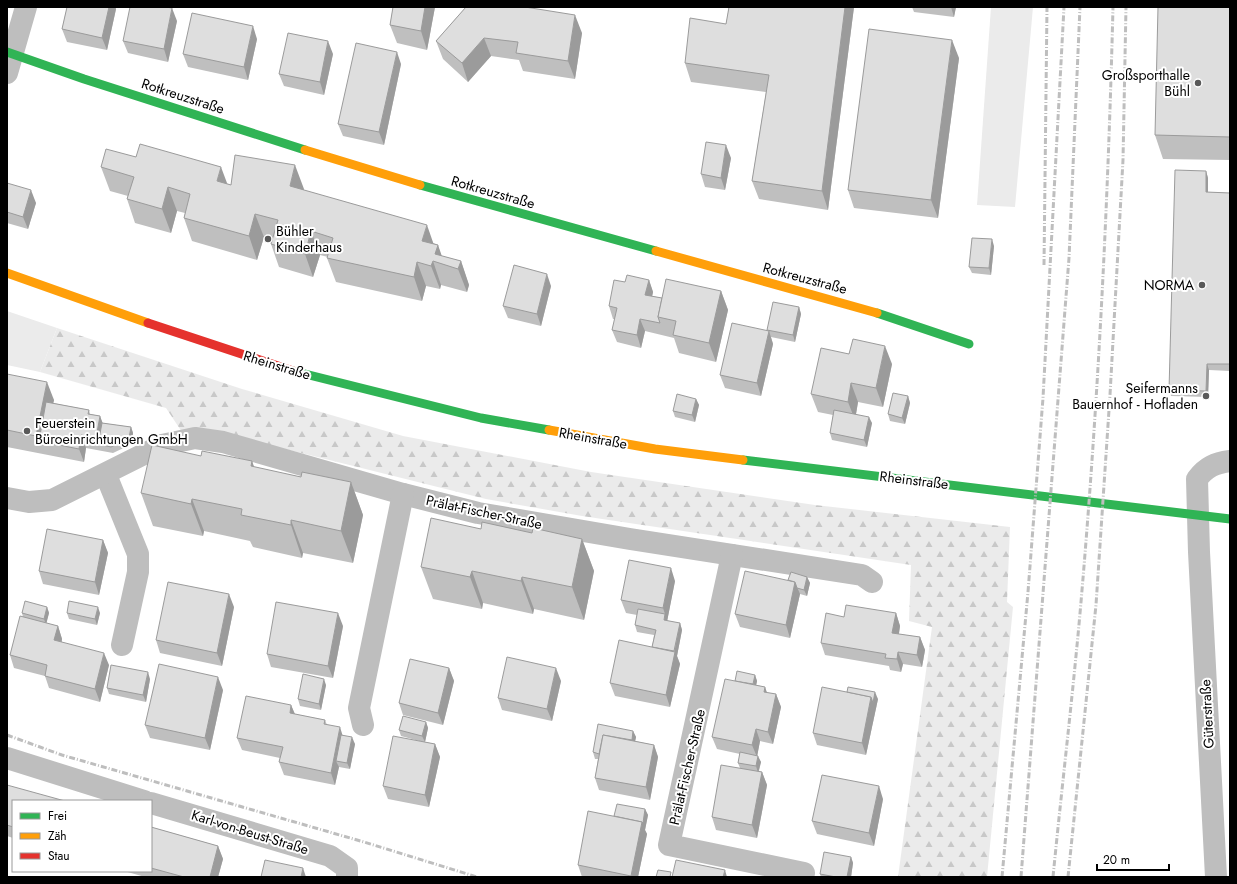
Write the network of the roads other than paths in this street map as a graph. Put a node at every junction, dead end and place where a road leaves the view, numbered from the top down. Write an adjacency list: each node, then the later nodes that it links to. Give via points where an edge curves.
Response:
1 (26, 7): 2 (street)
2 (9, 60): 4 (street, Rotkreuzstraße, via 84,79 323,156 504,210 855,306)
3 (7, 273): 9 (street, Rheinstraße, via 296,372 481,418 655,449)
4 (969, 344)
5 (1230, 461): 19 (street, Güterstraße, via 1205,469 1196,479)
6 (106, 475): 7 (street, Prälat-Fischer-Straße, via 162,445 195,438 223,442); 8 (street, Prälat-Fischer-Straße, via 52,500 29,502); 12 (street, via 138,554 138,572)
7 (403, 494): 10 (street, Prälat-Fischer-Straße, via 478,513); 13 (street, via 359,708)
8 (7, 498)
9 (1230, 519)
10 (732, 555): 11 (street, Prälat-Fischer-Straße, via 862,575); 18 (street, Prälat-Fischer-Straße, via 669,845)
11 (872, 582)
12 (122, 644)
13 (363, 725)
14 (7, 758): 15 (street)
15 (141, 800)
16 (152, 803): 17 (street, Karl-von-Beust-Straße, via 330,856)
17 (347, 873)
18 (804, 873)
19 (1216, 877)

